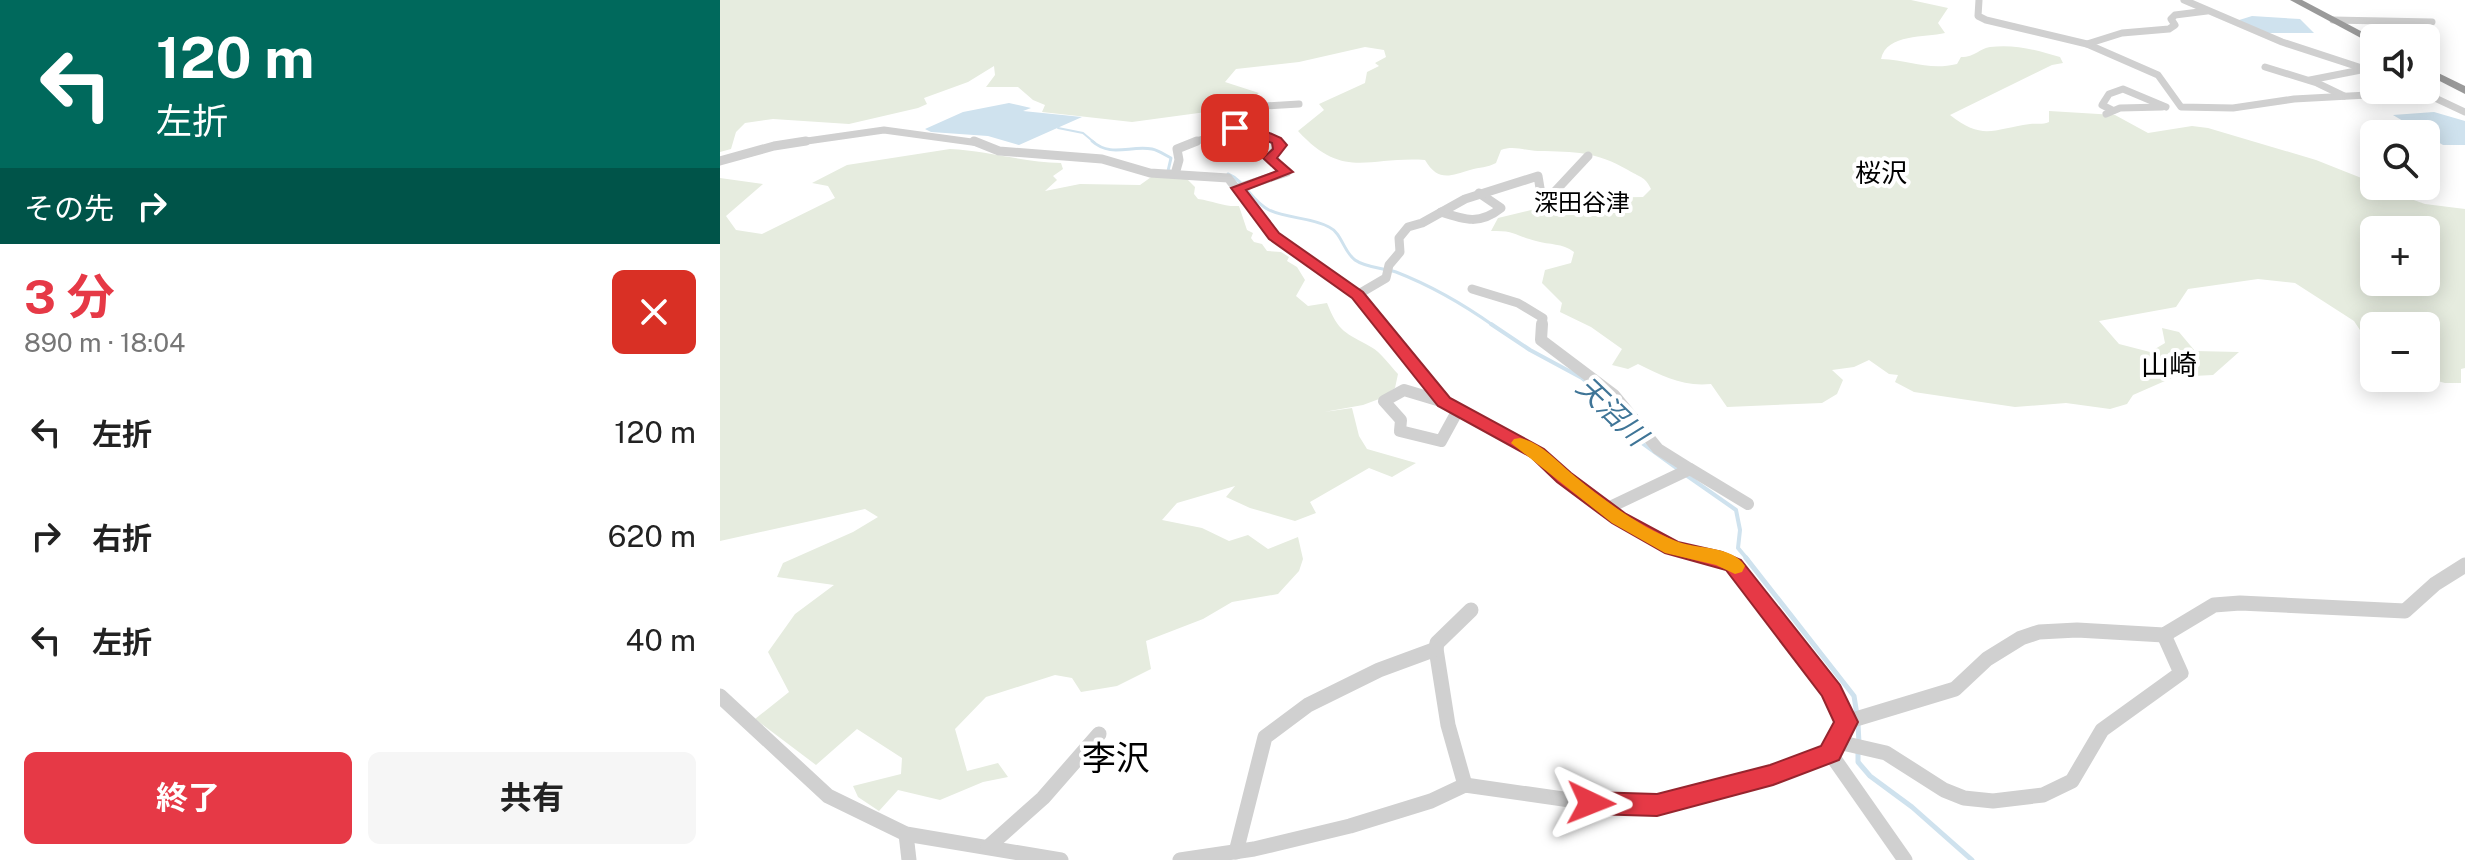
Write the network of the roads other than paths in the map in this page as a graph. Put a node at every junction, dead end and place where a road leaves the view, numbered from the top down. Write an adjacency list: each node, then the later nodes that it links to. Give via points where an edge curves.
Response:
1 (1979, 0): 8 (street, via 1978,16 1986,20)
2 (2184, 0): 4 (street)
3 (2295, 0): 5 (highway)
4 (2207, 11): 8 (street, via 2175,15 2169,29 2122,33); 10 (street)
5 (2333, 20): 6 (street); 7 (highway)
6 (2432, 22)
7 (2360, 34)
8 (2087, 44): 19 (street, via 2163,79)
9 (2265, 67): 13 (street)
10 (2360, 67)
11 (2360, 72): 13 (street)
12 (2440, 78): 14 (highway)
13 (2310, 80): 16 (street)
14 (2465, 91)
15 (2360, 96): 16 (street)
16 (2346, 97): 19 (street, via 2233,108)
17 (2440, 100): 21 (street)
18 (1299, 104): 22 (street, via 1264,106)
19 (2177, 106): 20 (street)
20 (2166, 107): 20 (street, via 2109,112 2102,105 2109,94 2123,89)
21 (2465, 112)
22 (1242, 125): 25 (street, via 1177,149); 26 (street, via 1277,140 1278,150 1269,158 1287,172)
23 (1588, 156): 27 (street, via 1546,201 1538,176)
24 (720, 161): 25 (street, via 774,146 884,130)
25 (1175, 174): 26 (street, via 1219,176)
26 (1238, 188): 30 (street, via 1274,236)
27 (1479, 193): 28 (street); 28 (street, via 1501,208 1492,217 1472,223)
28 (1441, 212): 30 (street, via 1408,227 1386,278)
29 (1472, 289): 33 (street, via 1518,301 1543,318 1541,340 1614,395 1658,449)
30 (1357, 295): 31 (street)
31 (1444, 402): 32 (street); 32 (street, via 1404,390 1384,401 1401,420 1400,431 1431,441 1441,441)
32 (1458, 410): 35 (street, via 1538,453)
33 (1690, 469): 34 (street); 35 (street)
34 (1748, 504)
35 (1606, 509): 41 (street, via 1672,548 1733,565 1831,692)
36 (2465, 565): 38 (street, via 2405,611 2214,605)
37 (1471, 610): 39 (street)
38 (2164, 635): 41 (street, via 2039,632 1987,659 1955,689); 43 (street, via 2181,673 2099,732 2066,787 1986,803 1956,797 1885,752)
39 (1436, 649): 44 (street, via 1448,725); 47 (street, via 1308,705 1265,737)
40 (720, 696): 45 (street, via 828,796)
41 (1846, 722): 43 (street)
42 (1099, 734): 46 (street, via 1043,798)
43 (1834, 747): 44 (street, via 1773,775 1657,805 1591,803); 51 (street)
44 (1465, 785): 47 (street, via 1389,815)
45 (906, 834): 46 (street); 48 (street)
46 (988, 847): 49 (street)
47 (1246, 854): 50 (street)
48 (909, 860)
49 (1061, 860)
50 (1180, 860)
51 (1905, 860)

